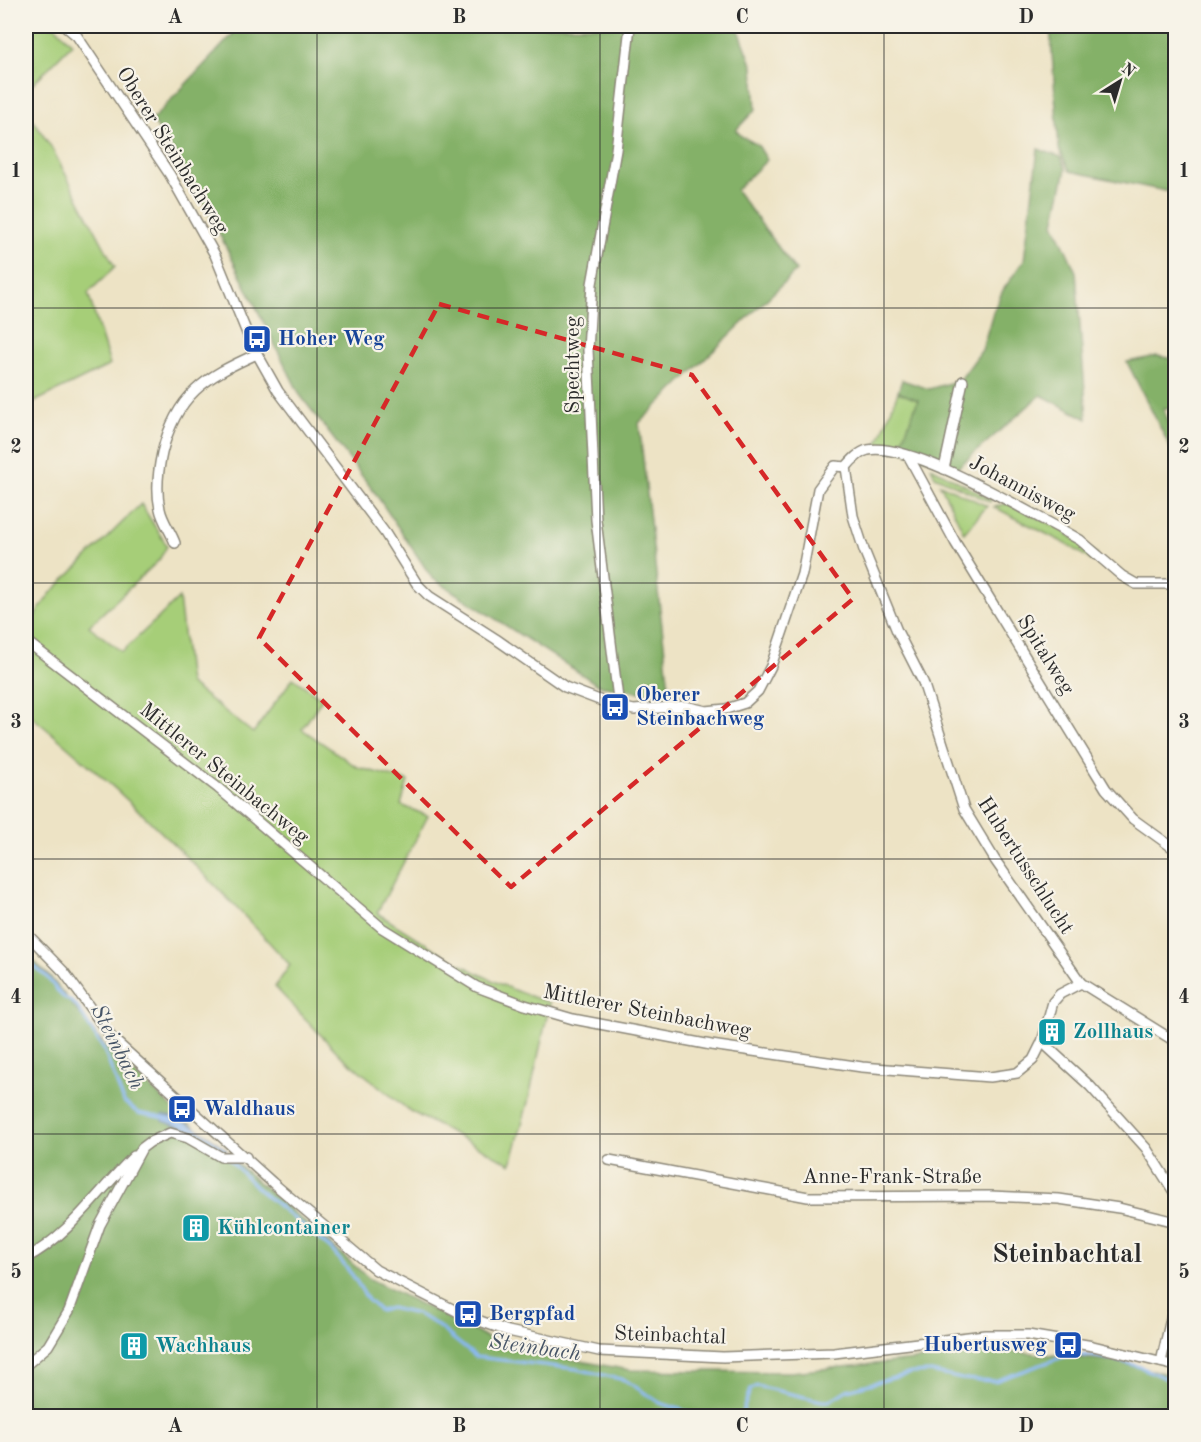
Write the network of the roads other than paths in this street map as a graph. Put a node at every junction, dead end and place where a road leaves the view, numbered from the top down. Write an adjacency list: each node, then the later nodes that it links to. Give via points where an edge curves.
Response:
1 (65, 26): 3 (street, Oberer Steinbachweg, via 77,36 170,175 215,255)
2 (630, 26): 11 (street, Spechtweg, via 616,150 592,284 588,350 596,520)
3 (257, 354): 8 (street, via 201,384 170,424 158,473 160,509); 11 (street, Oberer Steinbachweg, via 278,391 429,596 565,687)
4 (963, 381): 7 (street)
5 (909, 457): 6 (street, Johannisweg, via 867,450); 7 (street, Johannisweg); 12 (street, Spitalweg, via 955,542 1106,789 1133,819)
6 (846, 467): 11 (street, Oberer Steinbachweg, via 835,466 818,489 802,574 771,666 758,691 745,703 726,709); 14 (street, Hubertusschlucht, via 853,516 864,550 897,631 924,682 964,809)
7 (944, 469): 9 (street, Johannisweg, via 1080,540 1136,584)
8 (176, 543)
9 (1176, 584)
10 (26, 641): 15 (street, Mittlerer Steinbachweg, via 228,797 382,928 477,987 573,1019 711,1045 862,1067 990,1077 1017,1072 1033,1060)
11 (619, 707)
12 (1176, 850)
13 (26, 933): 18 (street, Steinbachtal, via 64,972 112,1038)
14 (1080, 984): 15 (street, via 1053,1002); 16 (street)
15 (1042, 1042): 20 (street, via 1090,1086 1146,1148)
16 (1176, 1042)
17 (142, 1148): 18 (street, via 170,1133 188,1138 221,1157); 22 (street, via 64,1230); 25 (street, via 100,1225 69,1311 48,1346)
18 (246, 1157): 24 (street, Steinbachtal, via 376,1270 466,1316 547,1342 599,1352 723,1357 834,1353 984,1335 1028,1335)
19 (609, 1160): 21 (street, Anne-Frank-Straße, via 808,1197 1059,1199)
20 (1176, 1195)
21 (1176, 1222)
22 (26, 1258)
23 (1176, 1297): 24 (street)
24 (1161, 1362): 26 (street, Steinbachtal)
25 (26, 1365)
26 (1176, 1366)

